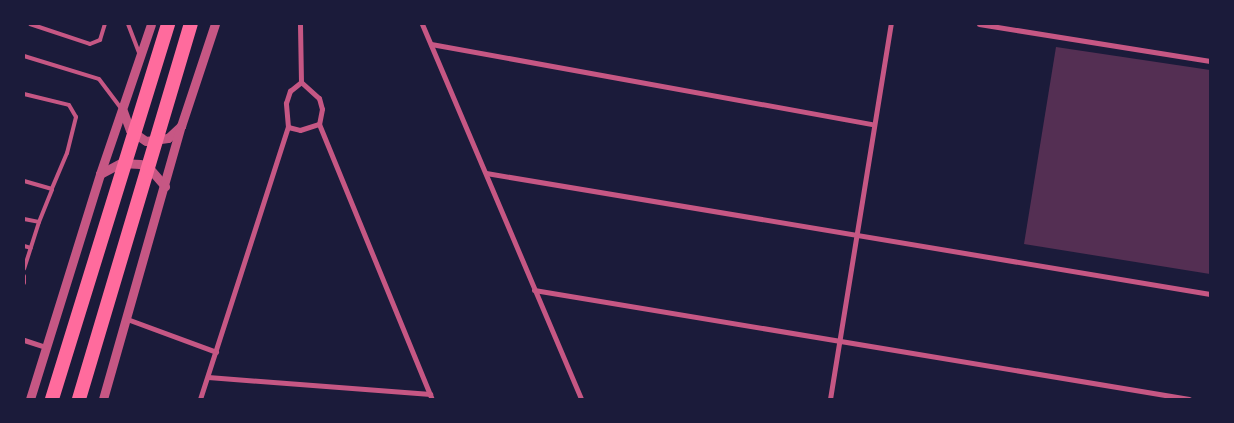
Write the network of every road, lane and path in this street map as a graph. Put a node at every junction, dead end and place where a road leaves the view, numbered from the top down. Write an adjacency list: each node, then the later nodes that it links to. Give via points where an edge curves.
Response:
1 (30, 24): 2 (lane, via 90,44 100,40)
2 (105, 24)
3 (128, 24): 13 (lane)
4 (151, 24): 13 (street)
5 (168, 24): 47 (highway)
6 (190, 24): 44 (highway)
7 (215, 24): 21 (street)
8 (300, 24): 16 (street)
9 (422, 24): 12 (street)
10 (891, 24): 20 (street)
11 (979, 24): 15 (street)
12 (431, 44): 20 (street); 23 (street)
13 (140, 54): 18 (street)
14 (24, 56): 18 (lane, via 98,79 109,89)
15 (1210, 61)
16 (301, 82): 19 (street, via 319,98 322,109); 22 (street, via 290,91 286,103)
17 (24, 94): 27 (lane, via 68,105 75,112 67,153)
18 (123, 111): 21 (street, via 130,130 146,141 168,138); 24 (street)
19 (319, 124): 22 (street, via 300,130); 45 (street)
20 (872, 124): 30 (street)
21 (181, 126): 26 (street)
22 (288, 127): 42 (street)
23 (486, 173): 30 (street); 36 (street)
24 (100, 174): 26 (street, via 121,163 140,164 150,169); 41 (street)
25 (24, 181): 27 (lane)
26 (165, 186): 38 (street)
27 (52, 190): 29 (lane)
28 (24, 218): 29 (lane)
29 (39, 222): 32 (lane)
30 (858, 234): 37 (street); 40 (street)
31 (24, 246): 32 (lane)
32 (31, 248): 33 (lane)
33 (24, 269)
34 (24, 276): 35 (lane)
35 (24, 283)
36 (534, 290): 40 (street); 50 (street)
37 (1210, 294)
38 (126, 319): 42 (street); 48 (street)
39 (24, 340): 41 (street)
40 (838, 342): 51 (street); 52 (street)
41 (46, 347): 46 (street)
42 (216, 352): 43 (street)
43 (208, 377): 45 (street); 49 (street)
44 (80, 395)
45 (431, 397)
46 (30, 399)
47 (52, 399)
48 (103, 399)
49 (200, 399)
50 (581, 399)
51 (830, 399)
52 (1189, 399)

